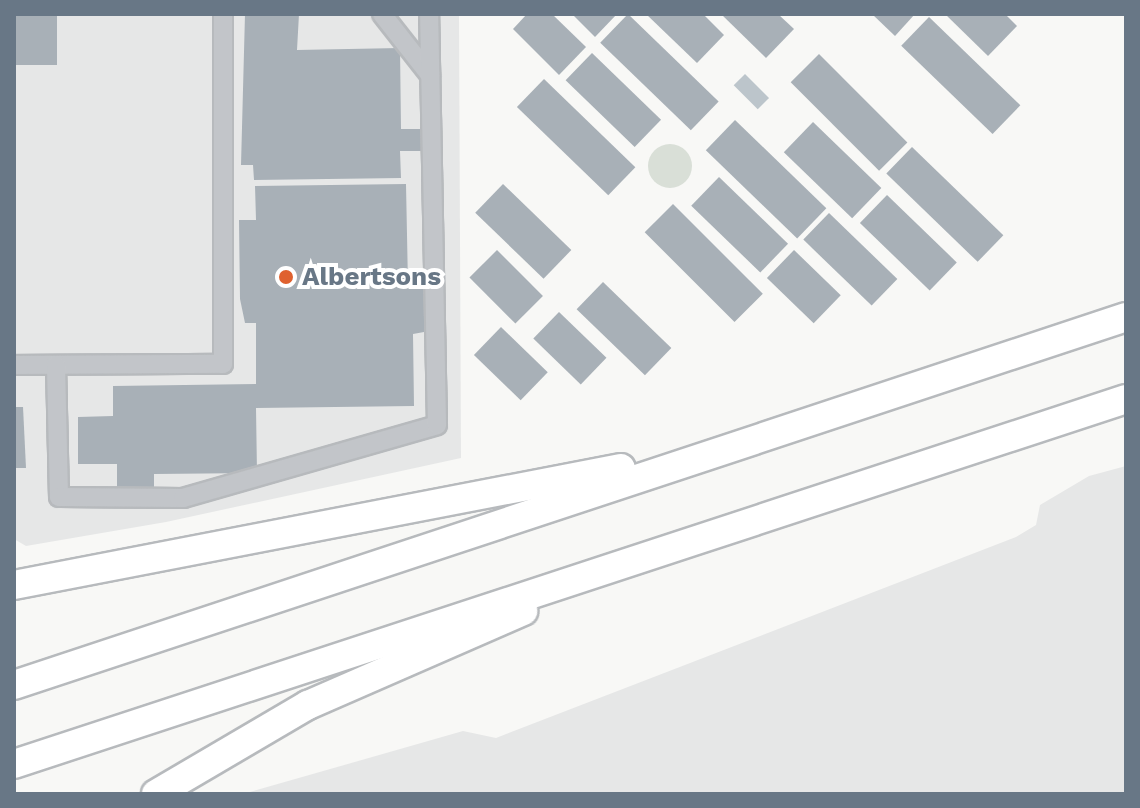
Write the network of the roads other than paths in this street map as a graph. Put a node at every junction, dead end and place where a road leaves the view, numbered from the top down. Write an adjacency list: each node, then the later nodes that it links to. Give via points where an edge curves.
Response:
1 (223, 14): 7 (lane, via 223,364)
2 (382, 14): 4 (lane)
3 (429, 14): 4 (lane)
4 (430, 75): 7 (lane, via 437,425 183,498 59,497)
5 (1126, 317): 9 (highway)
6 (14, 365): 7 (lane)
7 (56, 365)
8 (1126, 399): 10 (highway)
9 (755, 440): 11 (highway); 12 (highway)
10 (651, 553): 13 (highway); 14 (highway, via 308,705)
11 (14, 585)
12 (14, 685)
13 (14, 764)
14 (156, 794)

